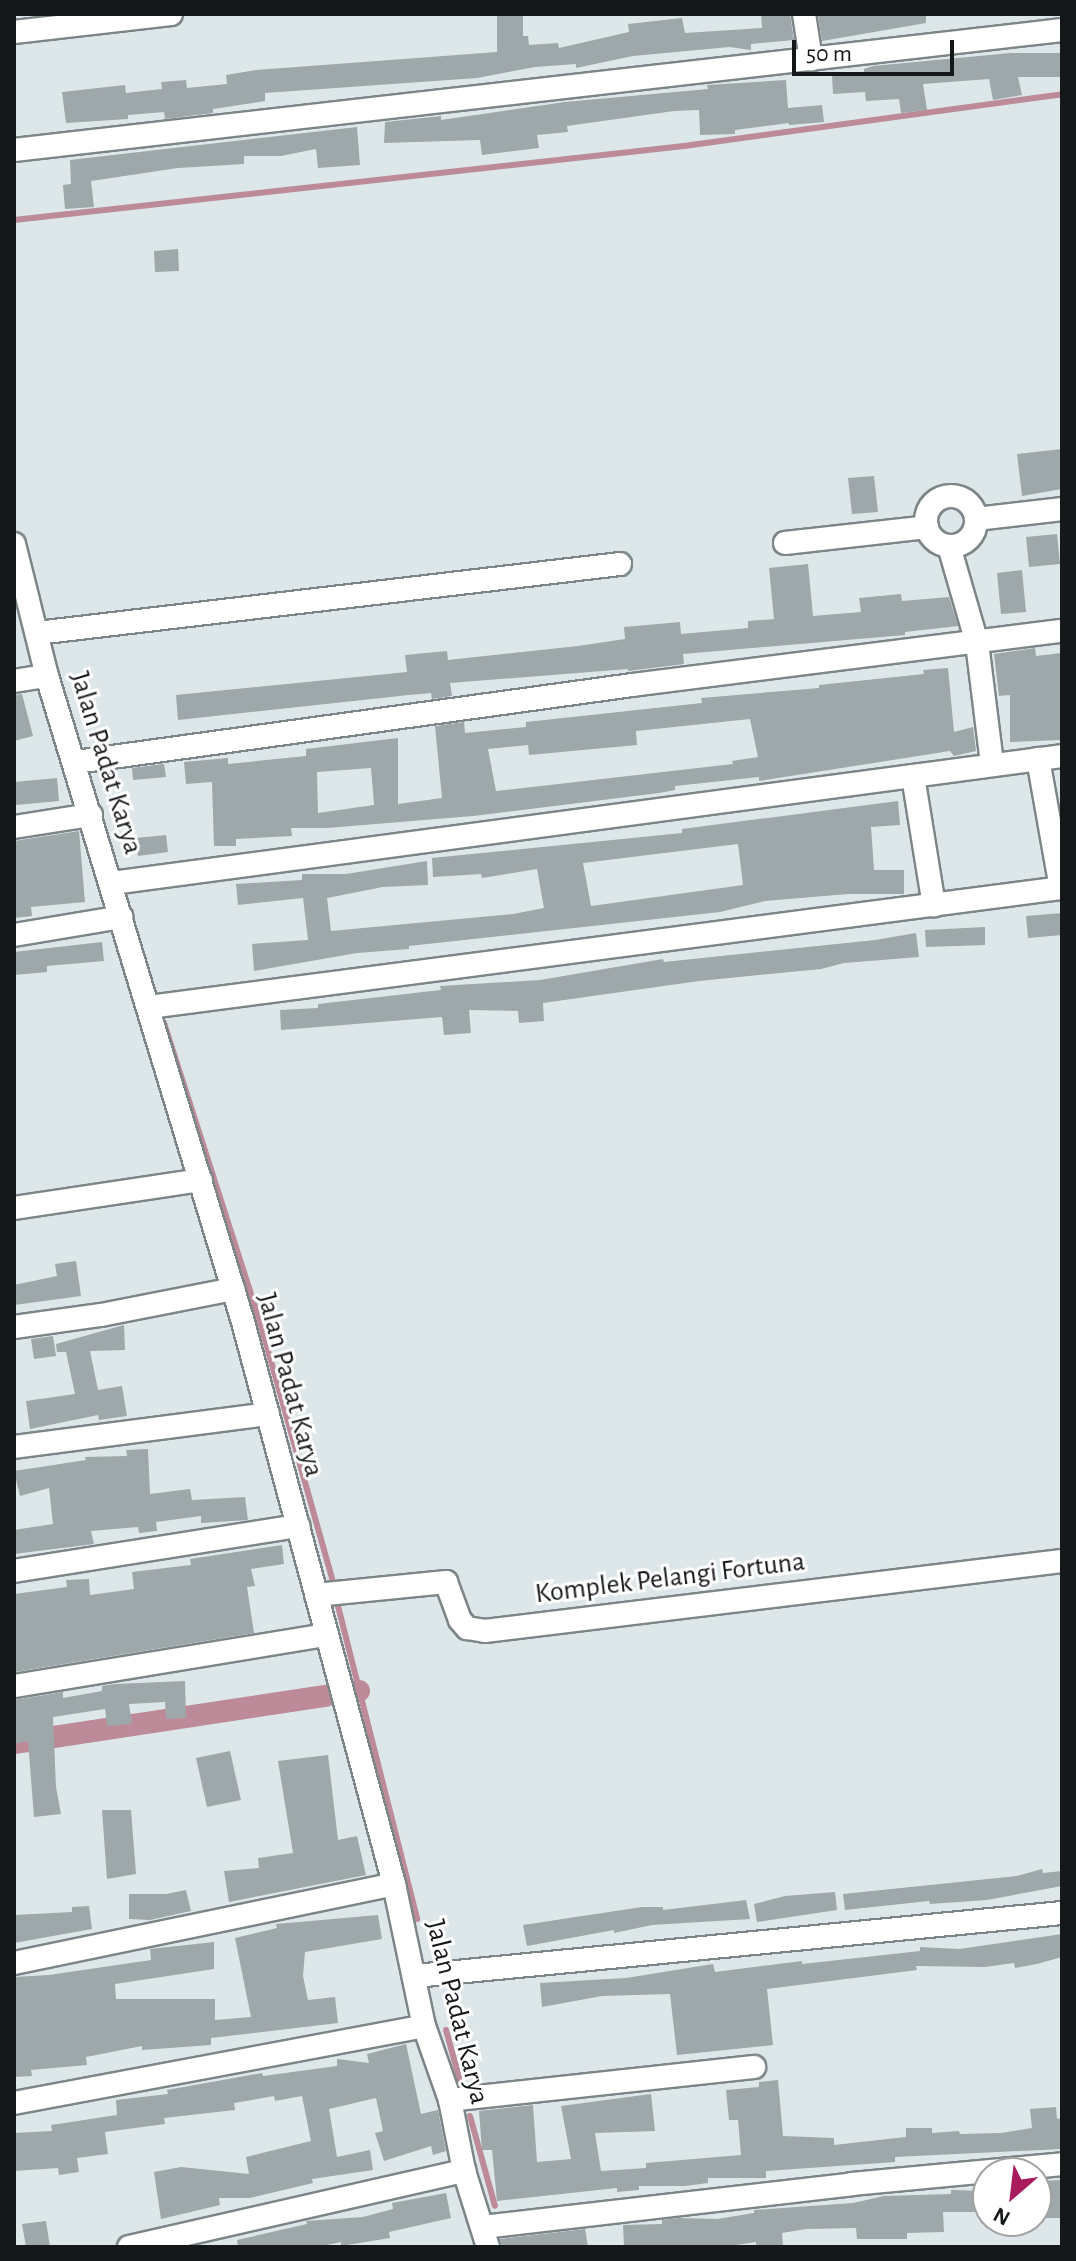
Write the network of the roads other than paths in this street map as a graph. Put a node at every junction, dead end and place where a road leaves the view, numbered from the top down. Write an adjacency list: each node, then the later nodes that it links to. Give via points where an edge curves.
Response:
1 (171, 14): 4 (street)
2 (804, 14): 5 (street)
3 (1062, 30): 5 (street)
4 (14, 32)
5 (811, 59): 6 (street)
6 (14, 150)
7 (1062, 509): 8 (street)
8 (976, 519): 9 (street, via 969,504 947,497 928,511); 12 (street, via 969,538)
9 (927, 527): 10 (street); 12 (street, via 935,540)
10 (785, 543)
11 (14, 544): 15 (street, Jalan Padat Karya)
12 (949, 546): 16 (street)
13 (620, 564): 15 (street)
14 (1062, 631): 16 (street)
15 (37, 633): 17 (street, Jalan Padat Karya)
16 (977, 643): 21 (street); 22 (street)
17 (47, 676): 18 (street); 21 (street, Jalan Padat Karya)
18 (14, 681)
19 (1062, 756): 20 (street)
20 (1038, 759): 22 (street); 27 (street)
21 (76, 762): 24 (street, Jalan Padat Karya)
22 (992, 764): 23 (street)
23 (913, 776): 26 (street); 28 (street)
24 (91, 815): 25 (street); 26 (street, Jalan Padat Karya)
25 (14, 827)
26 (112, 883): 29 (street, Jalan Padat Karya)
27 (1061, 888): 28 (street)
28 (934, 905): 31 (street)
29 (121, 917): 30 (street); 31 (street, Jalan Padat Karya)
30 (14, 935)
31 (149, 1007): 32 (street, Jalan Padat Karya)
32 (201, 1180): 33 (street); 34 (street, Jalan Padat Karya)
33 (14, 1208)
34 (233, 1289): 35 (street); 36 (street, Jalan Padat Karya)
35 (14, 1327)
36 (268, 1414): 37 (street); 38 (street, Jalan Padat Karya)
37 (14, 1447)
38 (298, 1526): 40 (street); 41 (street, Jalan Padat Karya)
39 (1062, 1561): 41 (street, Komplek Pelangi Fortuna, via 485,1631 467,1628 460,1620 446,1582)
40 (14, 1571)
41 (316, 1595): 42 (street, Jalan Padat Karya)
42 (327, 1635): 43 (street); 44 (street, Jalan Padat Karya)
43 (14, 1686)
44 (394, 1884): 46 (street); 47 (street, Jalan Padat Karya)
45 (1062, 1913): 47 (street)
46 (14, 1963)
47 (415, 1976): 48 (street, Jalan Padat Karya)
48 (424, 2026): 50 (street, Jalan Padat Karya); 51 (street)
49 (754, 2067): 50 (street)
50 (450, 2100): 53 (street, Jalan Padat Karya)
51 (14, 2103)
52 (1062, 2164): 54 (street, via 836,2185)
53 (464, 2171): 54 (street, Jalan Padat Karya); 55 (street)
54 (486, 2237)
55 (129, 2247)

